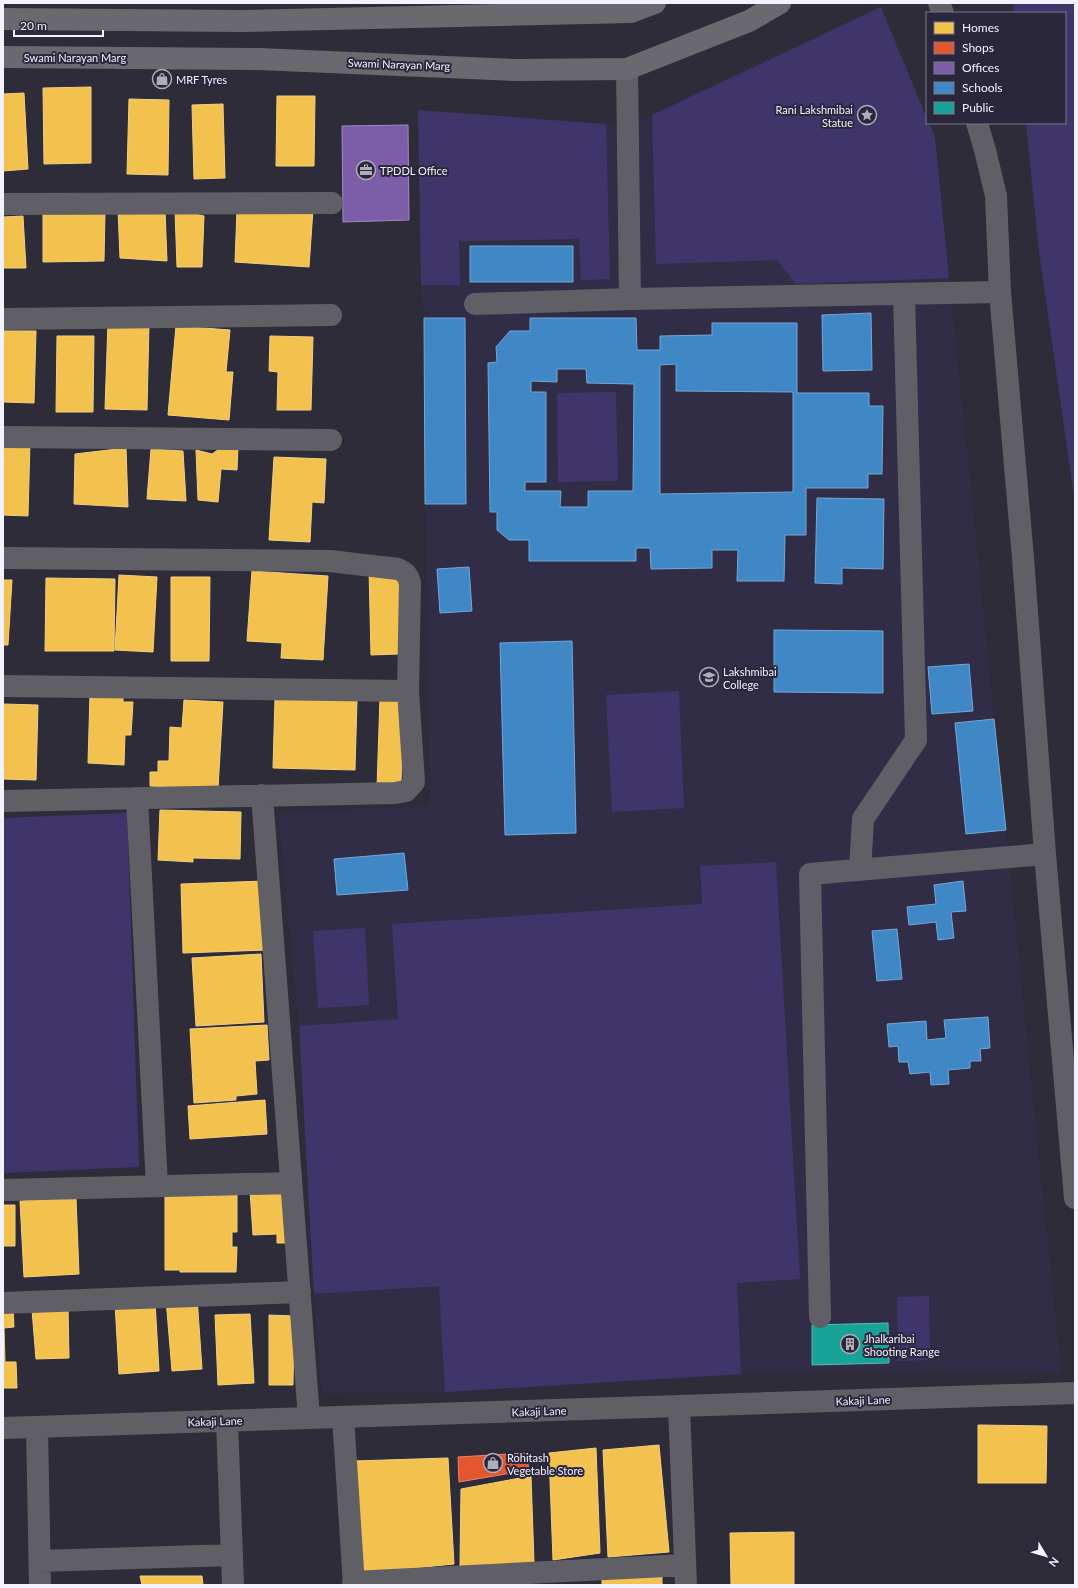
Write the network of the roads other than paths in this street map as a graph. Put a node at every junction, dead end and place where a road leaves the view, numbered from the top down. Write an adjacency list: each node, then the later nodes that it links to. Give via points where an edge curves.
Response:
1 (654, 3): 3 (main road, via 631,12 559,14 241,21)
2 (780, 3): 5 (main road, Swami Narayan Marg, via 749,21)
3 (3, 19)
4 (3, 57): 5 (main road, Swami Narayan Marg, via 259,58 516,70)
5 (627, 69): 11 (street)
6 (977, 124): 9 (street, via 996,196)
7 (332, 203): 8 (street)
8 (3, 204)
9 (1000, 292): 10 (street); 23 (street)
10 (904, 295): 11 (street); 24 (street, via 916,740 863,819)
11 (630, 299): 12 (street)
12 (475, 304)
13 (332, 315): 14 (street)
14 (3, 319)
15 (3, 437): 16 (street)
16 (330, 440)
17 (3, 558): 19 (street, via 330,561 398,569 404,572 410,582)
18 (3, 686): 19 (street)
19 (408, 691): 20 (street, via 414,782 406,791)
20 (262, 795): 21 (street); 26 (street)
21 (137, 798): 22 (street); 27 (street)
22 (3, 801)
23 (1045, 854): 24 (street); 25 (street)
24 (860, 870): 32 (street, via 810,874)
25 (1071, 1114): 29 (street)
26 (291, 1183): 27 (street); 30 (street)
27 (157, 1186): 28 (street)
28 (3, 1190)
29 (1075, 1198)
30 (300, 1292): 31 (street); 36 (street)
31 (3, 1303)
32 (820, 1317)
33 (1075, 1393): 34 (street, Kakaji Lane)
34 (679, 1406): 35 (street, Kakaji Lane); 42 (street)
35 (343, 1417): 36 (street, Kakaji Lane); 45 (street)
36 (309, 1418): 37 (street, Kakaji Lane)
37 (227, 1421): 38 (street, Kakaji Lane); 40 (street)
38 (36, 1427): 39 (street, Kakaji Lane); 41 (street)
39 (3, 1428)
40 (232, 1555): 41 (street); 47 (street)
41 (40, 1561): 46 (street)
42 (686, 1575): 43 (street)
43 (597, 1577): 44 (street)
44 (463, 1580): 45 (street)
45 (354, 1583)
46 (40, 1585)
47 (233, 1585)

